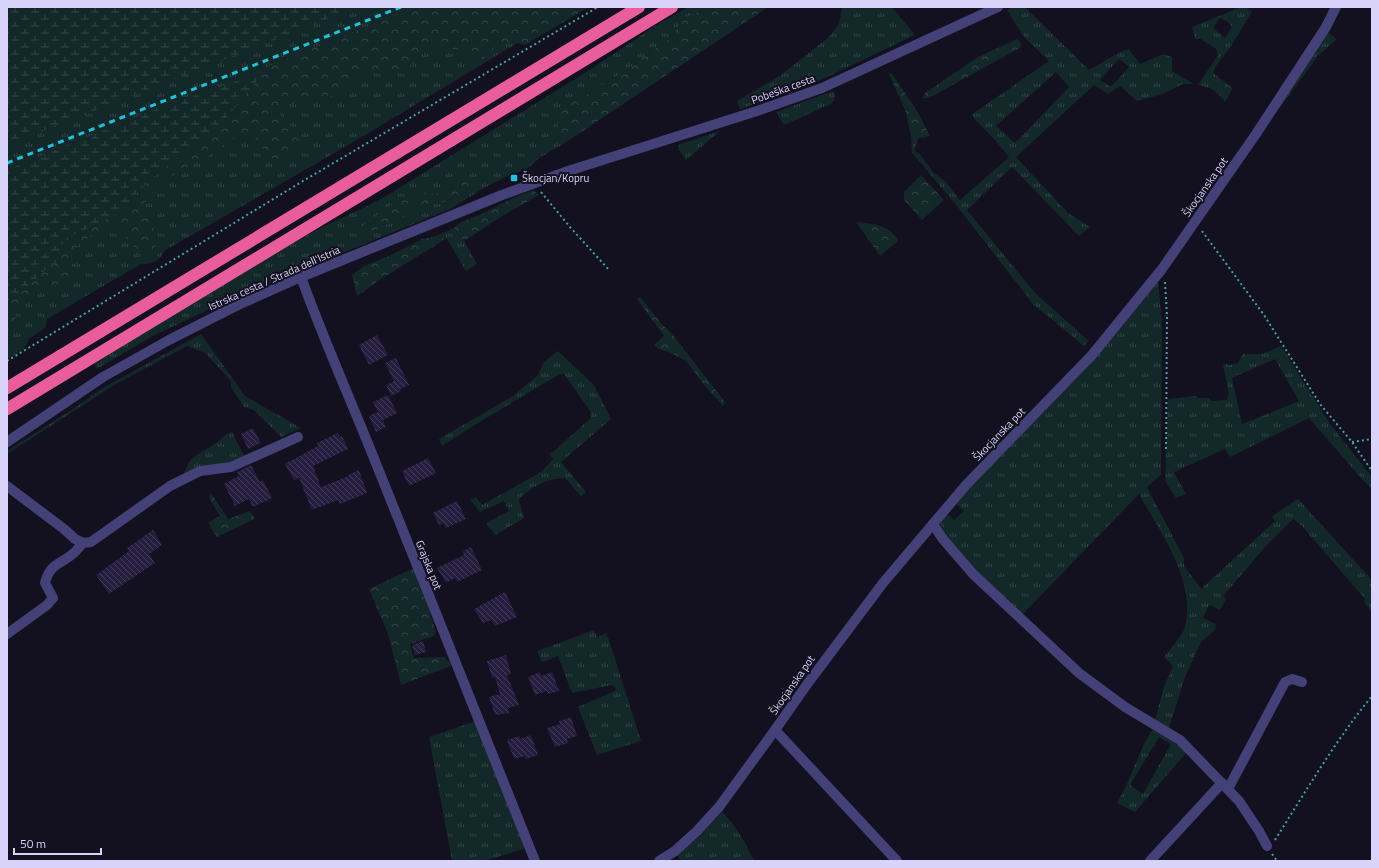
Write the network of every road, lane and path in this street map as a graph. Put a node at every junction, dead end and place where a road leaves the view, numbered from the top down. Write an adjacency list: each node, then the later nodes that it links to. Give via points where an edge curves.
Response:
1 (598, 7): 12 (path, via 303,181)
2 (639, 7): 13 (highway)
3 (672, 7): 14 (highway)
4 (998, 7): 6 (street, Pobeška cesta, via 822,88)
5 (1336, 7): 8 (street, Škocjanska pot, via 1326,27 1256,134)
6 (568, 172): 7 (street, Istrska cesta / Strada dell'Istria)
7 (534, 184): 10 (path); 11 (street, Istrska cesta / Strada dell'Istria)
8 (1195, 222): 9 (street, Škocjanska pot); 18 (path, via 1264,315 1320,404)
9 (1162, 268): 19 (path, via 1167,316); 22 (street, Škocjanska pot, via 1092,355 966,485)
10 (609, 270)
11 (300, 277): 17 (street, Istrska cesta / Strada dell'Istria, via 238,304 103,377); 30 (street, Grajska pot)
12 (7, 361)
13 (7, 388)
14 (7, 409)
15 (298, 437): 23 (street, via 231,467 200,471 170,486 91,542)
16 (1372, 439): 18 (path)
17 (7, 442)
18 (1352, 442): 20 (path)
19 (1166, 451)
20 (1372, 471)
21 (7, 486): 23 (street, via 64,529 74,540)
22 (933, 524): 27 (street, Škocjanska pot, via 883,583); 28 (street, via 973,574 1079,673 1125,707 1180,740)
23 (82, 543): 24 (street, via 47,574 45,583 53,598)
24 (7, 634)
25 (1302, 682): 28 (street, via 1292,679 1285,682)
26 (1372, 696): 29 (path, via 1352,721)
27 (776, 730): 31 (street, Škocjanska pot, via 698,831); 32 (street)
28 (1225, 786): 29 (street, via 1239,801); 33 (street)
29 (1270, 845)
30 (535, 861)
31 (659, 861)
32 (897, 861)
33 (1150, 861)

